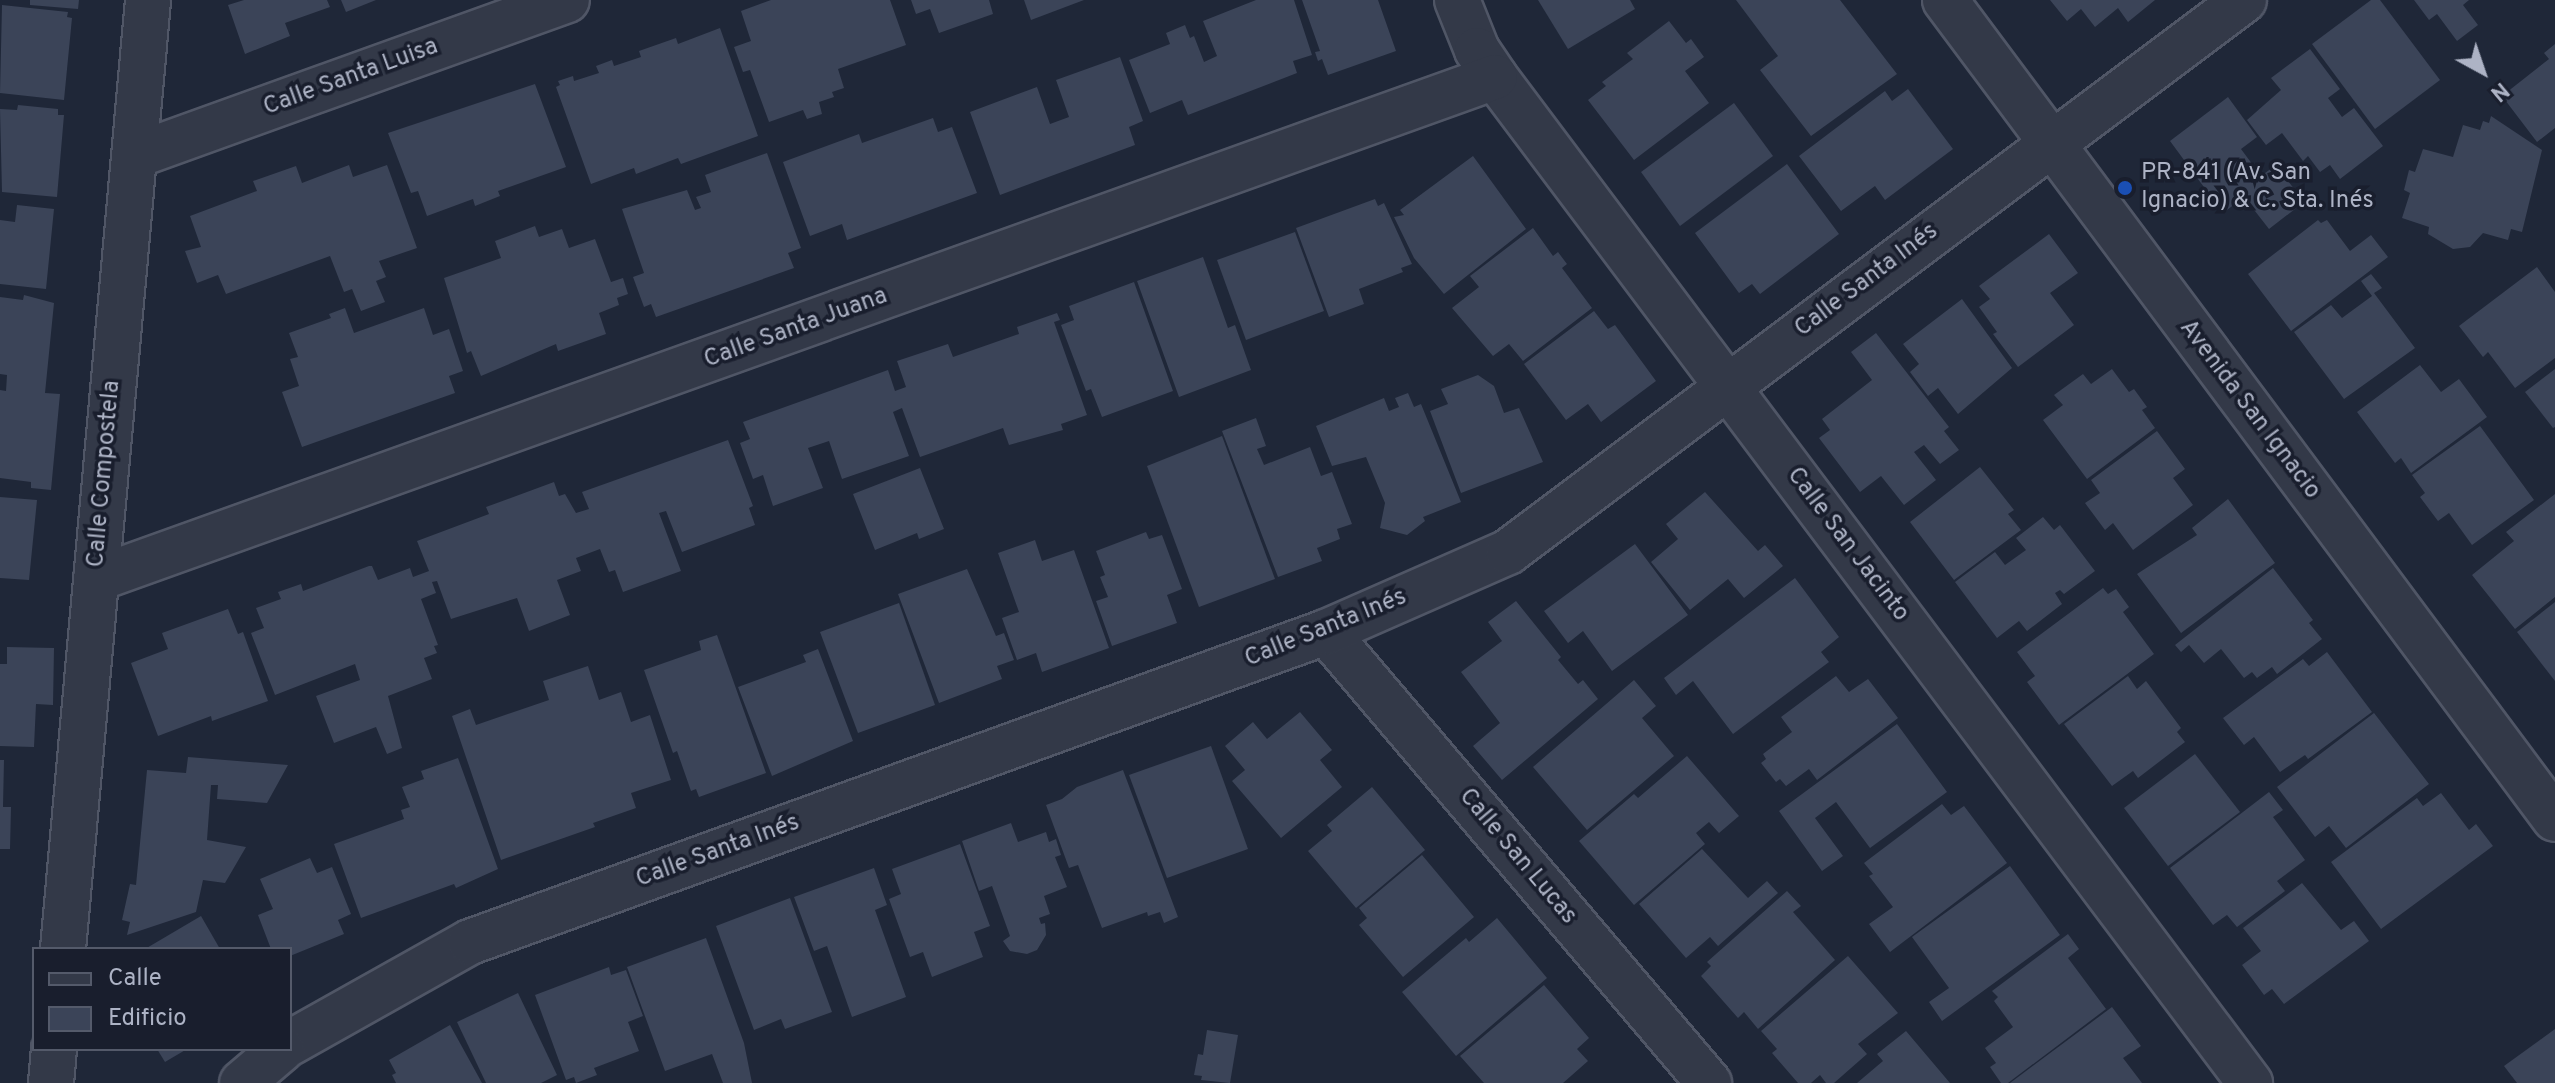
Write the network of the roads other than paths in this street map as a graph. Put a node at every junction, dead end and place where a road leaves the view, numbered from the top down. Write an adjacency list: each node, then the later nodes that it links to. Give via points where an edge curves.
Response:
1 (148, 0): 8 (street, Calle Compostela)
2 (567, 0): 8 (street, Calle Santa Luisa)
3 (1457, 0): 6 (street, Calle San Jacinto, via 1477,50)
4 (1945, 0): 7 (street, Avenida San Ignacio)
5 (2244, 0): 7 (street, Calle Santa Inés)
6 (1495, 77): 9 (street, Calle San Jacinto); 10 (street, Calle Santa Juana)
7 (2050, 145): 9 (street, Calle Santa Inés); 12 (street, Avenida San Ignacio)
8 (134, 156): 10 (street, Calle Compostela)
9 (1727, 385): 11 (street, Calle Santa Inés, via 1508,552); 20 (street, Calle San Jacinto)
10 (96, 579): 13 (street, Calle Compostela)
11 (1326, 632): 14 (street, Calle Santa Inés, via 470,942); 19 (street, Calle San Lucas)
12 (2555, 819)
13 (63, 947)
14 (292, 1042)
15 (54, 1051): 17 (street)
16 (280, 1051): 18 (street)
17 (51, 1083)
18 (242, 1083)
19 (1709, 1083)
20 (2250, 1083)

